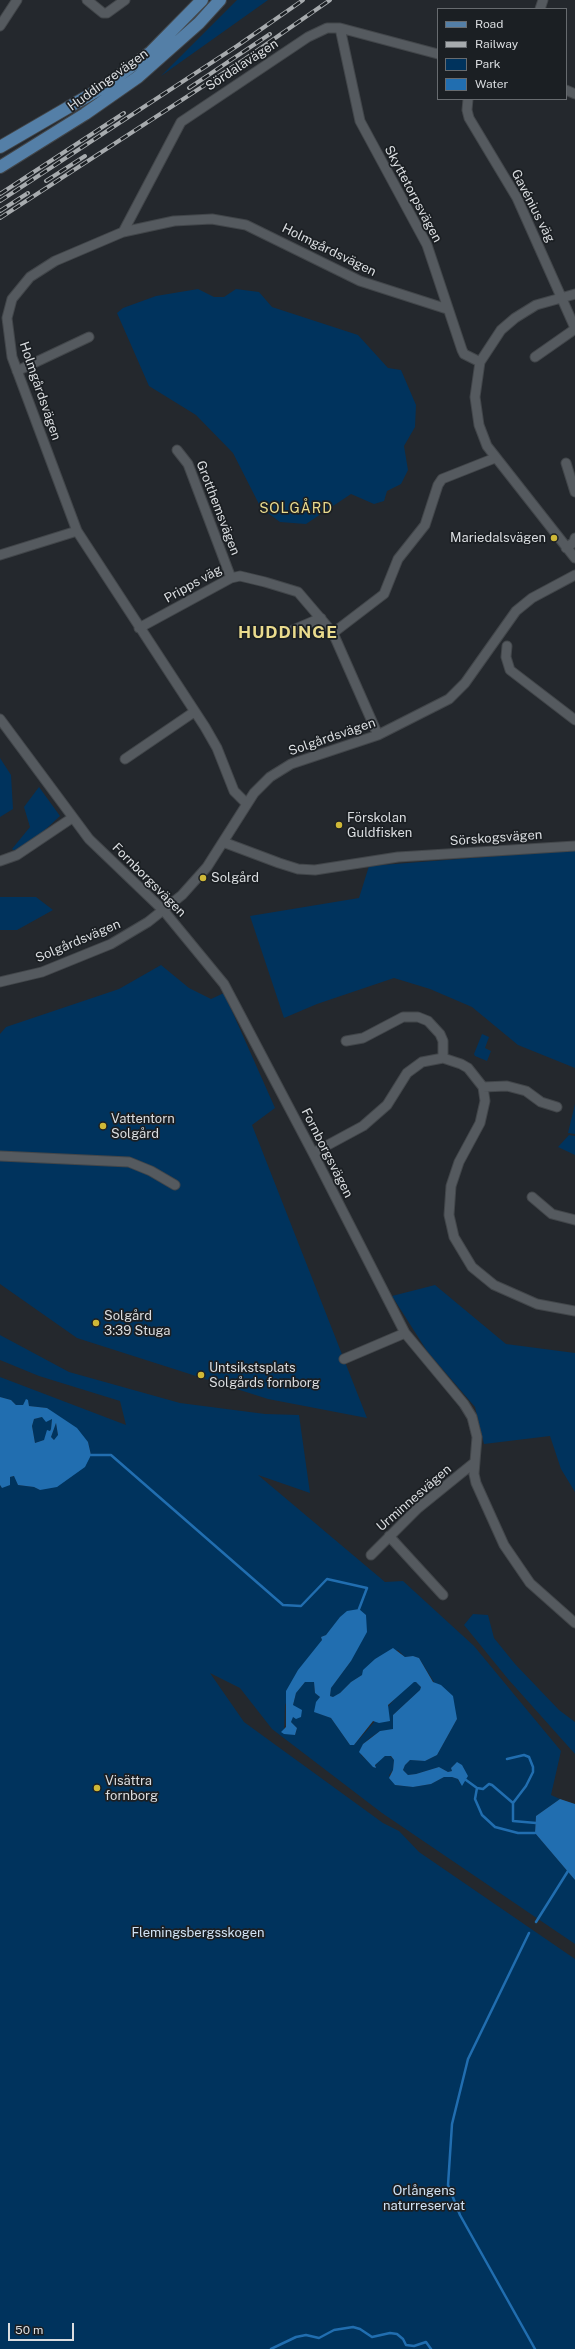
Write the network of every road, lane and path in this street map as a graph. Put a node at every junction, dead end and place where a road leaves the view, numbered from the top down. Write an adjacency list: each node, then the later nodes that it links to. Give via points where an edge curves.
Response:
1 (17, 0): 6 (street)
2 (87, 0): 3 (street, via 107,13)
3 (126, 0)
4 (202, 0): 10 (main road, Huddingevägen, via 151,52 105,86)
5 (220, 0): 11 (main road, Huddingevägen, via 199,23 138,77)
6 (0, 26)
7 (340, 28): 8 (street, Sördalavägen); 12 (street, Sördalavägen, via 327,28 308,37 180,122); 15 (street, Skyttetorpsvägen, via 360,121 427,245)
8 (437, 54)
9 (468, 100): 14 (street, Gavénius väg, via 469,118 517,198)
10 (0, 147)
11 (0, 167)
12 (123, 232): 15 (street, Holmgårdsvägen, via 195,218 235,222 260,231 360,281); 20 (street, Holmgårdsvägen, via 55,261 30,277 16,291 7,318 9,346)
13 (575, 294): 14 (street)
14 (562, 298): 16 (street, Gavénius väg); 19 (street, via 536,305 515,318 494,338)
15 (447, 308): 19 (street, Skyttetorpsvägen, via 464,354)
16 (575, 328): 18 (street)
17 (89, 337): 20 (street)
18 (536, 357)
19 (480, 362): 22 (street, via 476,407 483,437)
20 (17, 371): 25 (street, Holmgårdsvägen)
21 (176, 450): 31 (street, Grotthemsvägen, via 188,464)
22 (495, 458): 27 (street); 35 (street, via 442,479 425,526 398,559 384,594)
23 (566, 463): 24 (street)
24 (575, 492)
25 (77, 530): 28 (street); 33 (street, Holmgårdsvägen)
26 (575, 538): 27 (street)
27 (566, 548): 29 (street)
28 (0, 555)
29 (575, 558)
30 (575, 575): 40 (street, Solgårdsvägen, via 532,598 516,611 465,683 448,699)
31 (231, 578): 32 (street, Pripps väg, via 240,576 298,592); 33 (street, Pripps väg)
32 (321, 618): 34 (street); 35 (street, Pripps väg)
33 (139, 628): 37 (street, Holmgårdsvägen)
34 (293, 630)
35 (332, 633): 40 (street, Pripps väg)
36 (507, 646): 39 (street, via 507,664 510,670)
37 (194, 712): 41 (street); 42 (street, Holmgårdsvägen, via 217,748 234,792)
38 (0, 719): 43 (street, Fornborgsvägen)
39 (575, 720)
40 (378, 735): 42 (street, Solgårdsvägen, via 283,768 262,784)
41 (125, 759)
42 (246, 804): 44 (street, Solgårdsvägen)
43 (72, 818): 46 (street, via 17,855); 47 (street, Fornborgsvägen, via 89,839)
44 (223, 842): 45 (street, Sörskogsvägen, via 298,869 315,870 418,856); 47 (street, Solgårdsvägen, via 207,867)
45 (575, 846)
46 (0, 861)
47 (164, 911): 48 (street, Solgårdsvägen, via 111,944 42,972); 53 (street, Fornborgsvägen, via 224,984)
48 (0, 982)
49 (346, 1041): 50 (street, via 363,1038 403,1017 418,1017 428,1021 440,1034 443,1041)
50 (443, 1058): 51 (street, via 468,1068); 53 (street, via 422,1062 415,1067 407,1074 387,1105 363,1126)
51 (483, 1087): 52 (street, via 507,1086 526,1091 541,1102); 58 (street, via 485,1102 480,1123 459,1162 451,1186 449,1215 454,1237 472,1267 494,1285 537,1304)
52 (557, 1107)
53 (313, 1153): 59 (street, Fornborgsvägen)
54 (0, 1156): 55 (street, via 129,1162)
55 (175, 1185)
56 (532, 1197): 57 (street, via 552,1214)
57 (575, 1220)
58 (575, 1311)
59 (405, 1333): 60 (street); 61 (street, Fornborgsvägen, via 472,1417 477,1437)
60 (344, 1359)
61 (476, 1462): 62 (street, Urminnesvägen, via 417,1509); 65 (street, Fornborgsvägen, via 476,1483 511,1558 530,1583)
62 (389, 1536): 63 (street, Urminnesvägen); 64 (street)
63 (371, 1555)
64 (443, 1595)
65 (575, 1623)

